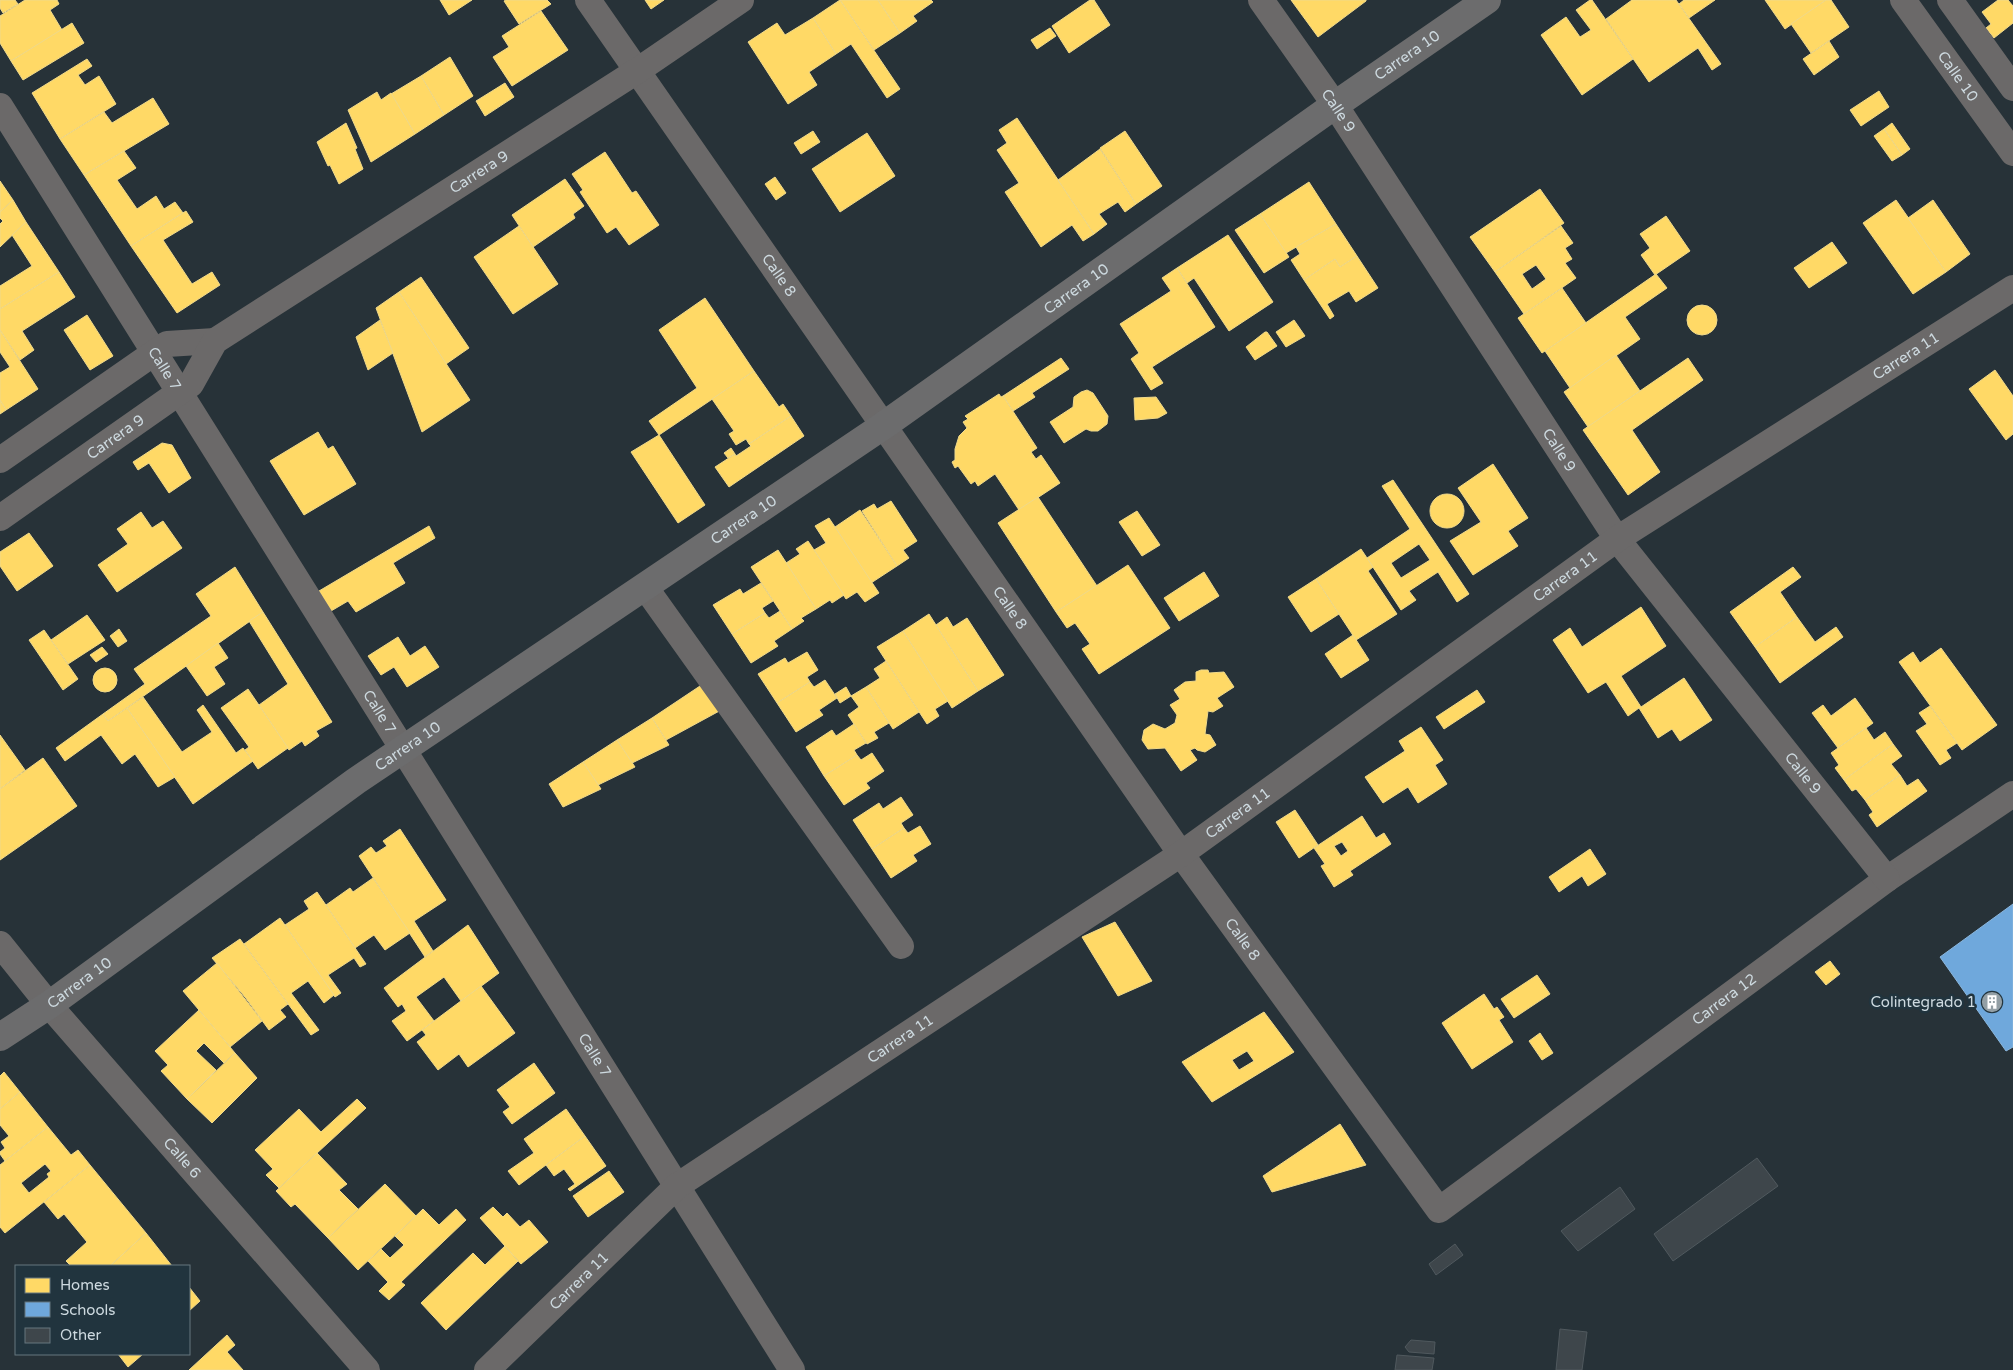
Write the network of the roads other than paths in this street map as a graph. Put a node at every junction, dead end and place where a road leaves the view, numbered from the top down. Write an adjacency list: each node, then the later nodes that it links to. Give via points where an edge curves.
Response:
1 (588, 0): 7 (street, Calle 8)
2 (741, 0): 7 (street, Carrera 9)
3 (1261, 0): 9 (street, Calle 9)
4 (1487, 0): 9 (street, Carrera 10)
5 (1902, 0): 11 (street, Calle 10)
6 (1950, 0): 8 (street)
7 (637, 71): 13 (street, Carrera 9); 16 (street, Calle 8)
8 (2013, 88)
9 (1335, 105): 16 (street, Carrera 10); 19 (street, Calle 9)
10 (0, 106): 14 (street, Calle 7)
11 (2013, 153)
12 (2013, 288): 19 (street, Carrera 11)
13 (215, 340): 14 (street, Carrera 9, via 167,344); 15 (street, Carrera 9, via 190,384)
14 (155, 353): 15 (street, Calle 7); 17 (street, Carrera 9)
15 (180, 393): 18 (street, Carrera 9); 21 (street, Calle 7)
16 (883, 426): 20 (street, Carrera 10); 23 (street, Calle 8)
17 (0, 460)
18 (0, 518)
19 (1617, 539): 23 (street, Carrera 11); 24 (street, Calle 9)
20 (645, 587): 21 (street, Carrera 10); 26 (street)
21 (403, 750): 27 (street, Carrera 10); 29 (street, Calle 7)
22 (2013, 794): 24 (street, Carrera 12)
23 (1181, 854): 29 (street, Carrera 11); 30 (street, Calle 8)
24 (1887, 879): 30 (street, Carrera 12)
25 (0, 944): 27 (street, Calle 6)
26 (901, 946)
27 (49, 1005): 28 (street, Carrera 10); 31 (street, Calle 6)
28 (0, 1037)
29 (677, 1186): 32 (street, Carrera 11); 33 (street, Calle 7)
30 (1439, 1210)
31 (367, 1370)
32 (487, 1370)
33 (792, 1370)

